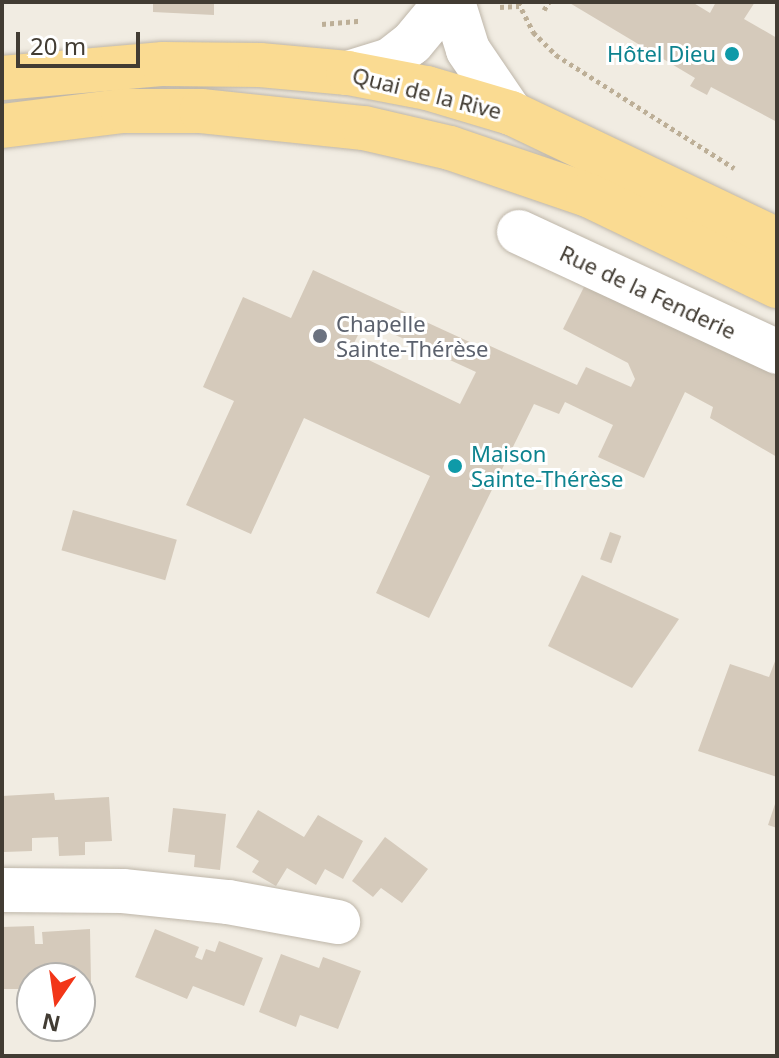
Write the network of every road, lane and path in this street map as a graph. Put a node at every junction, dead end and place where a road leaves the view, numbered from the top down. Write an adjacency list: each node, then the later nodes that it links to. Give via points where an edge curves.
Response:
1 (446, 2): 6 (street, via 412,43 390,60)
2 (453, 2): 8 (street, via 468,50)
3 (518, 2): 10 (path, via 533,32 556,55)
4 (549, 2): 5 (path)
5 (544, 10)
6 (348, 73): 7 (main road, Quai de la Rive, via 163,64); 8 (main road, Quai de la Rive)
7 (2, 78)
8 (511, 113): 12 (main road, Quai de la Rive)
9 (2, 126): 13 (main road, via 123,111 201,111 364,128 450,148 574,190)
10 (744, 174)
11 (519, 232): 14 (street, Rue de la Fenderie)
12 (777, 240)
13 (777, 286)
14 (777, 352)
15 (2, 890): 16 (street, via 123,891 228,902)
16 (338, 922)

